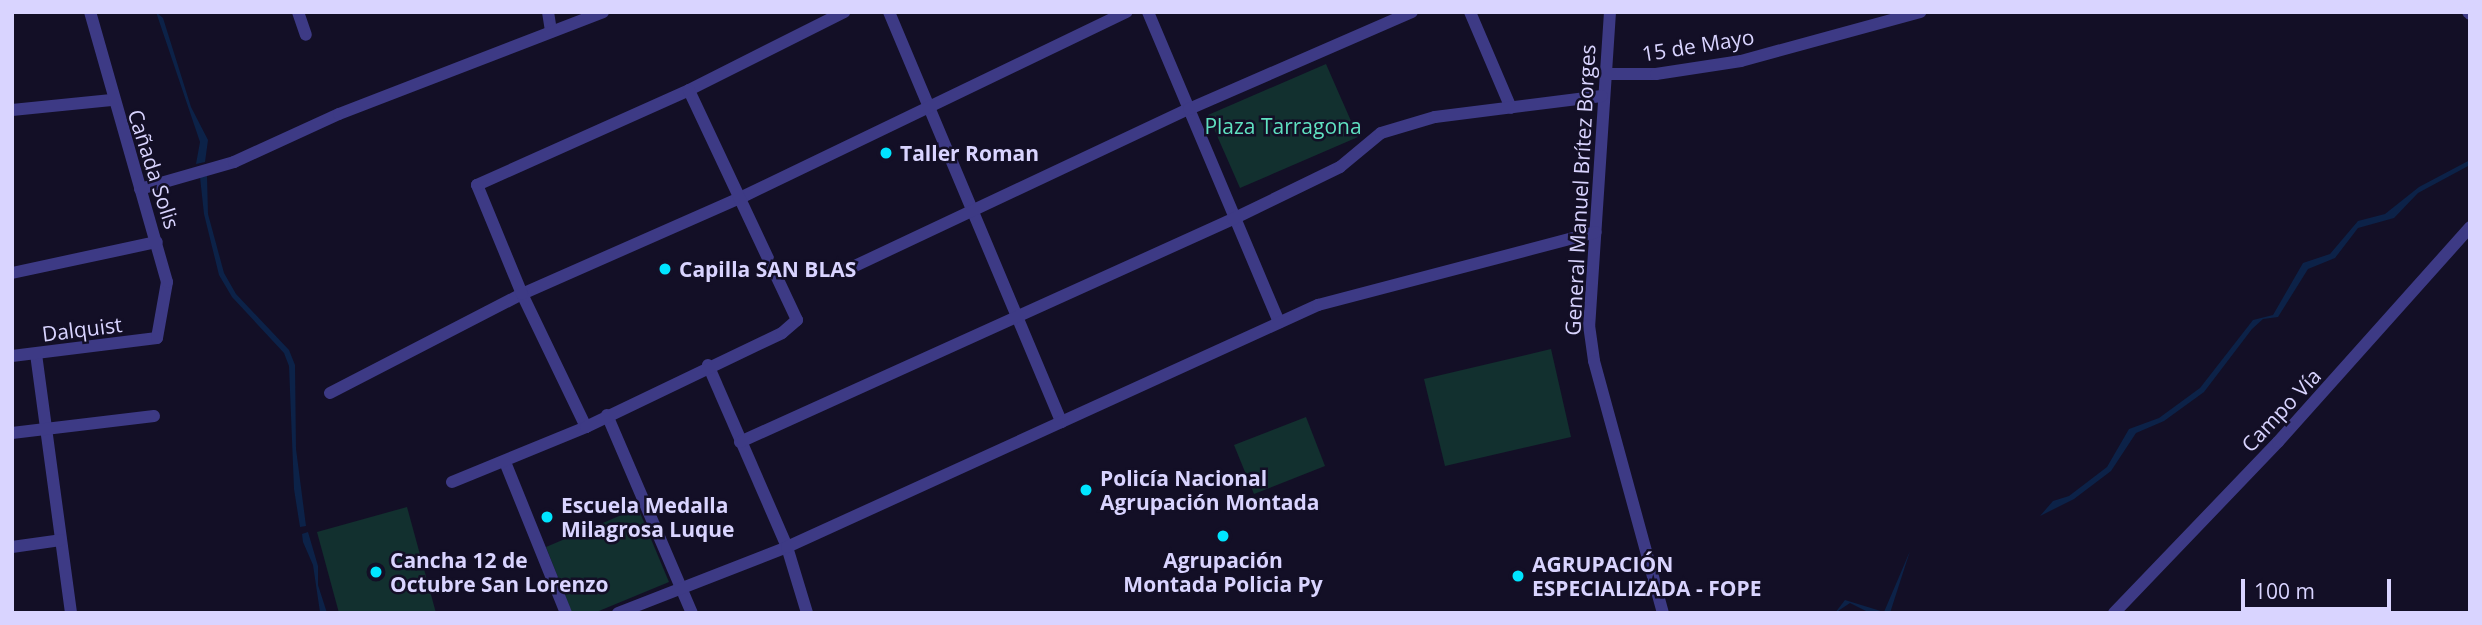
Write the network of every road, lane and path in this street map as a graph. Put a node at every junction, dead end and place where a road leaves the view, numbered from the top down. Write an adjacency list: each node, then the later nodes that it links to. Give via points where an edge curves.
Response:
1 (90, 12): 19 (street, Cañada Solis)
2 (298, 12): 15 (street)
3 (548, 12): 14 (street)
4 (603, 12): 14 (street)
5 (844, 12): 17 (street)
6 (889, 12): 20 (street)
7 (1127, 12): 13 (street)
8 (1148, 12): 21 (street)
9 (1412, 12): 21 (street)
10 (1470, 12): 22 (street)
11 (1610, 12): 16 (street, General Manuel Brítez Borges)
12 (1920, 12): 16 (street, 15 de Mayo, via 1741,61 1657,74)
13 (1111, 15): 20 (street)
14 (551, 32): 24 (street, via 339,114 234,162)
15 (306, 35)
16 (1603, 74): 18 (street, General Manuel Brítez Borges)
17 (689, 90): 25 (street); 33 (street, via 477,185)
18 (1602, 96): 22 (street); 29 (street, General Manuel Brítez Borges)
19 (112, 100): 23 (street); 24 (street, Cañada Solis)
20 (928, 108): 25 (street); 26 (street)
21 (1189, 108): 26 (street); 27 (street)
22 (1511, 108): 27 (street, via 1435,117 1381,133 1339,167)
23 (12, 110)
24 (140, 189): 30 (street, Cañada Solis)
25 (740, 198): 33 (street); 39 (street, via 797,320 782,333)
26 (972, 209): 31 (street); 34 (street)
27 (1233, 219): 34 (street); 35 (street)
28 (2470, 227): 60 (street, Campo Vía, via 2355,359)
29 (1596, 232): 35 (street, via 1318,305); 59 (street, General Manuel Brítez Borges, via 1589,325 1594,361)
30 (157, 242): 32 (street); 36 (street, Cañada Solis, via 167,282)
31 (842, 272)
32 (12, 273)
33 (522, 294): 40 (street); 44 (street)
34 (1016, 316): 43 (street); 47 (street)
35 (1279, 322): 43 (street)
36 (157, 338): 37 (street, Dalquist)
37 (36, 354): 38 (street, Dalquist); 45 (street)
38 (12, 356)
39 (708, 365): 41 (street); 47 (street)
40 (330, 393)
41 (607, 415): 44 (street); 53 (street)
42 (154, 416): 45 (street)
43 (1061, 422): 52 (street)
44 (586, 427): 48 (street)
45 (49, 429): 46 (street); 50 (street)
46 (12, 433)
47 (740, 442): 52 (street)
48 (505, 462): 49 (street); 55 (street)
49 (452, 482)
50 (61, 540): 51 (street); 54 (street)
51 (12, 547)
52 (787, 547): 53 (street); 58 (street)
53 (681, 586): 56 (street); 57 (street)
54 (71, 613)
55 (566, 613)
56 (618, 613)
57 (692, 613)
58 (807, 613)
59 (1663, 613)
60 (2114, 613)

